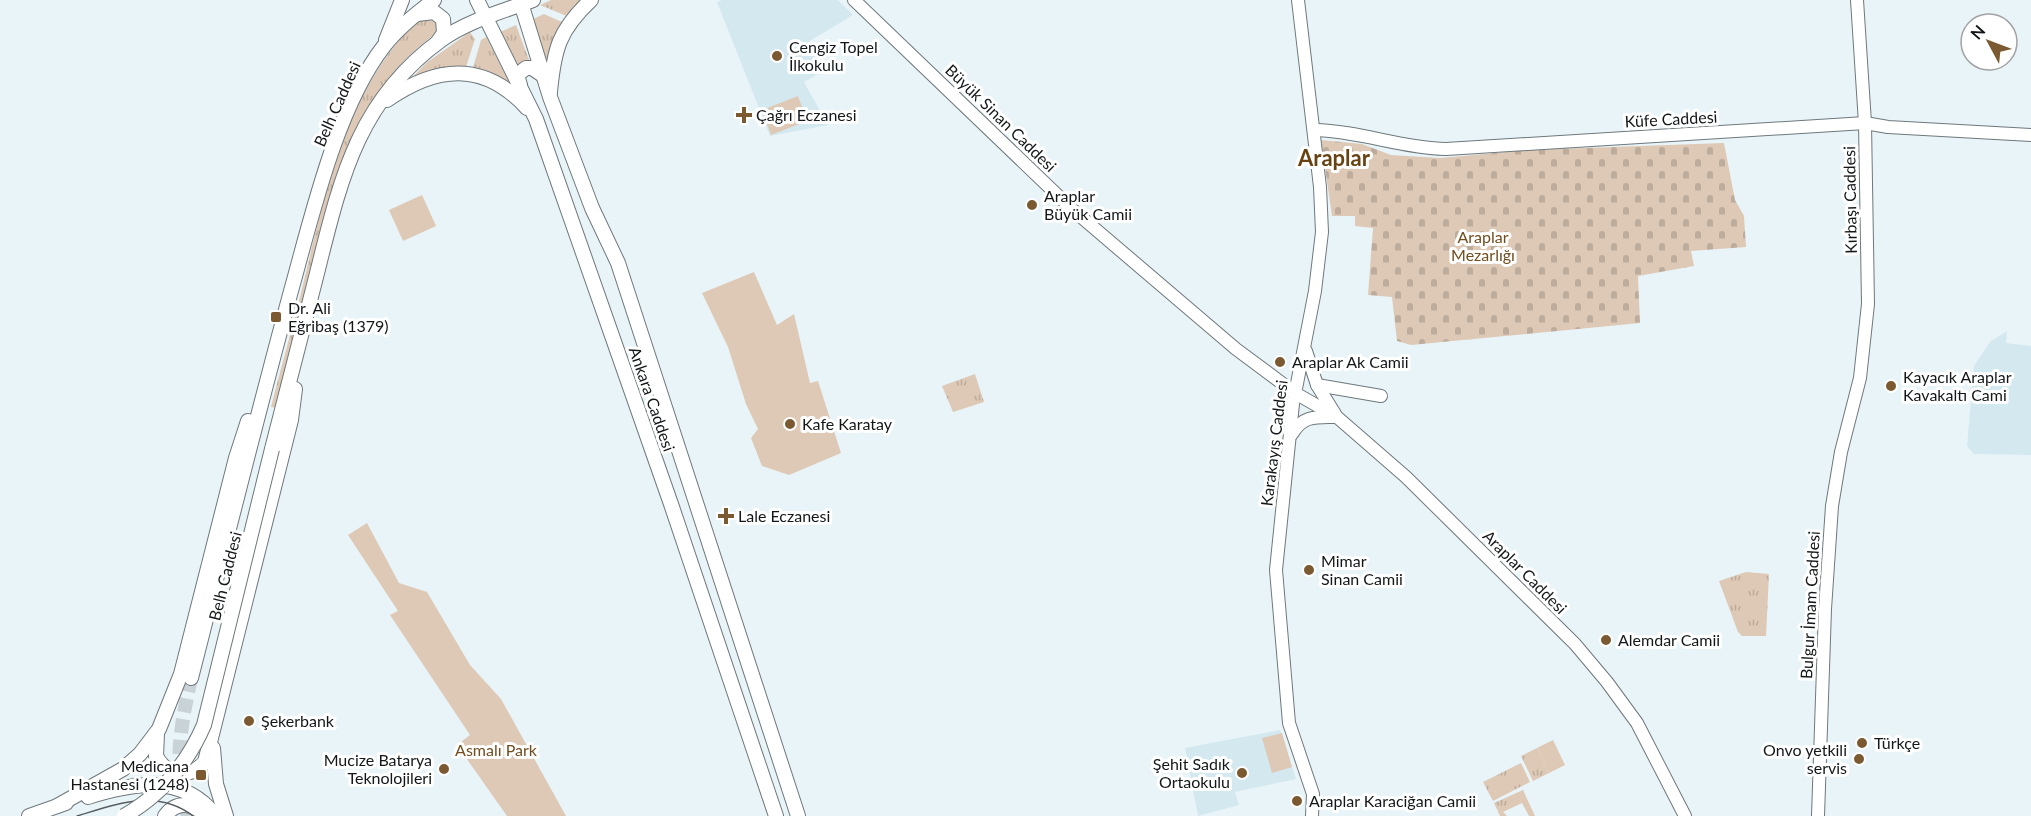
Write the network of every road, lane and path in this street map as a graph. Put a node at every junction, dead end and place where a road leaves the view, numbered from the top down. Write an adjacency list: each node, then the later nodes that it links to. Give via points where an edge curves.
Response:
1 (402, 0): 12 (main road)
2 (434, 0): 9 (main road, Belh Caddesi)
3 (477, 0): 10 (main road, Ankara Caddesi)
4 (591, 0): 15 (main road, via 561,35 554,52)
5 (854, 0): 25 (street, Büyük Sinan Caddesi, via 1073,210 1200,320)
6 (1298, 0): 19 (street, Karakayış Caddesi)
7 (1857, 0): 18 (street, Kırbaşı Caddesi)
8 (525, 2): 10 (main road, Belh Caddesi); 13 (main road, Ankara Caddesi)
9 (414, 16): 11 (main road, via 428,11 443,19 444,33); 12 (main road, Belh Caddesi)
10 (485, 16): 11 (main road, Belh Caddesi); 14 (main road, Ankara Caddesi)
11 (435, 45): 16 (main road, Belh Caddesi, via 410,66)
12 (384, 46): 23 (main road, Belh Caddesi, via 351,106 323,177)
13 (542, 74): 14 (main road, via 526,68 517,75); 15 (main road, Ankara Caddesi)
14 (520, 85): 17 (main road, Ankara Caddesi)
15 (550, 97): 42 (main road, Ankara Caddesi, via 592,208 618,263)
16 (373, 111): 17 (main road, via 411,83 430,76 462,73 499,85); 22 (main road, Belh Caddesi, via 338,191)
17 (536, 119): 41 (main road, Ankara Caddesi)
18 (1865, 123): 19 (street, Küfe Caddesi, via 1446,149 1401,144 1341,130); 20 (street, Küfe Caddesi); 27 (street, Kırbaşı Caddesi, via 1868,304)
19 (1314, 130): 21 (street, Karakayış Caddesi, via 1321,242)
20 (2031, 135)
21 (1305, 347): 24 (street); 25 (street, Karakayış Caddesi)
22 (293, 369): 32 (main road, Belh Caddesi, via 291,420); 36 (main road, Belh Caddesi, bridge, via 207,716 192,750 168,782)
23 (266, 381): 30 (main road, Belh Caddesi); 31 (main road, Belh Caddesi, via 236,458 181,674)
24 (1317, 385): 26 (street); 28 (street)
25 (1295, 393): 28 (street, Araplar Caddesi); 29 (street, Karakayış Caddesi)
26 (1382, 396)
27 (1856, 398): 44 (street, Bulgur İmam Caddesi, via 1832,506)
28 (1337, 417): 29 (street, via 1307,418); 34 (street, Araplar Caddesi, via 1406,477 1575,644 1628,709)
29 (1291, 435): 43 (street, Karakayış Caddesi, via 1276,570 1289,723 1313,794)
30 (191, 678)
31 (159, 729): 32 (main road, via 154,747 157,760 167,770 183,774 193,772 205,762); 33 (main road, via 123,769)
32 (214, 730): 40 (main road, via 214,772)
33 (57, 806): 35 (main road); 39 (main road, via 123,786 151,784 188,793)
34 (1684, 815)
35 (29, 816)
36 (124, 816)
37 (165, 816): 38 (main road, via 182,805 197,808)
38 (206, 816)
39 (216, 816)
40 (226, 816)
41 (776, 816)
42 (798, 816)
43 (1312, 816)
44 (1818, 816)

